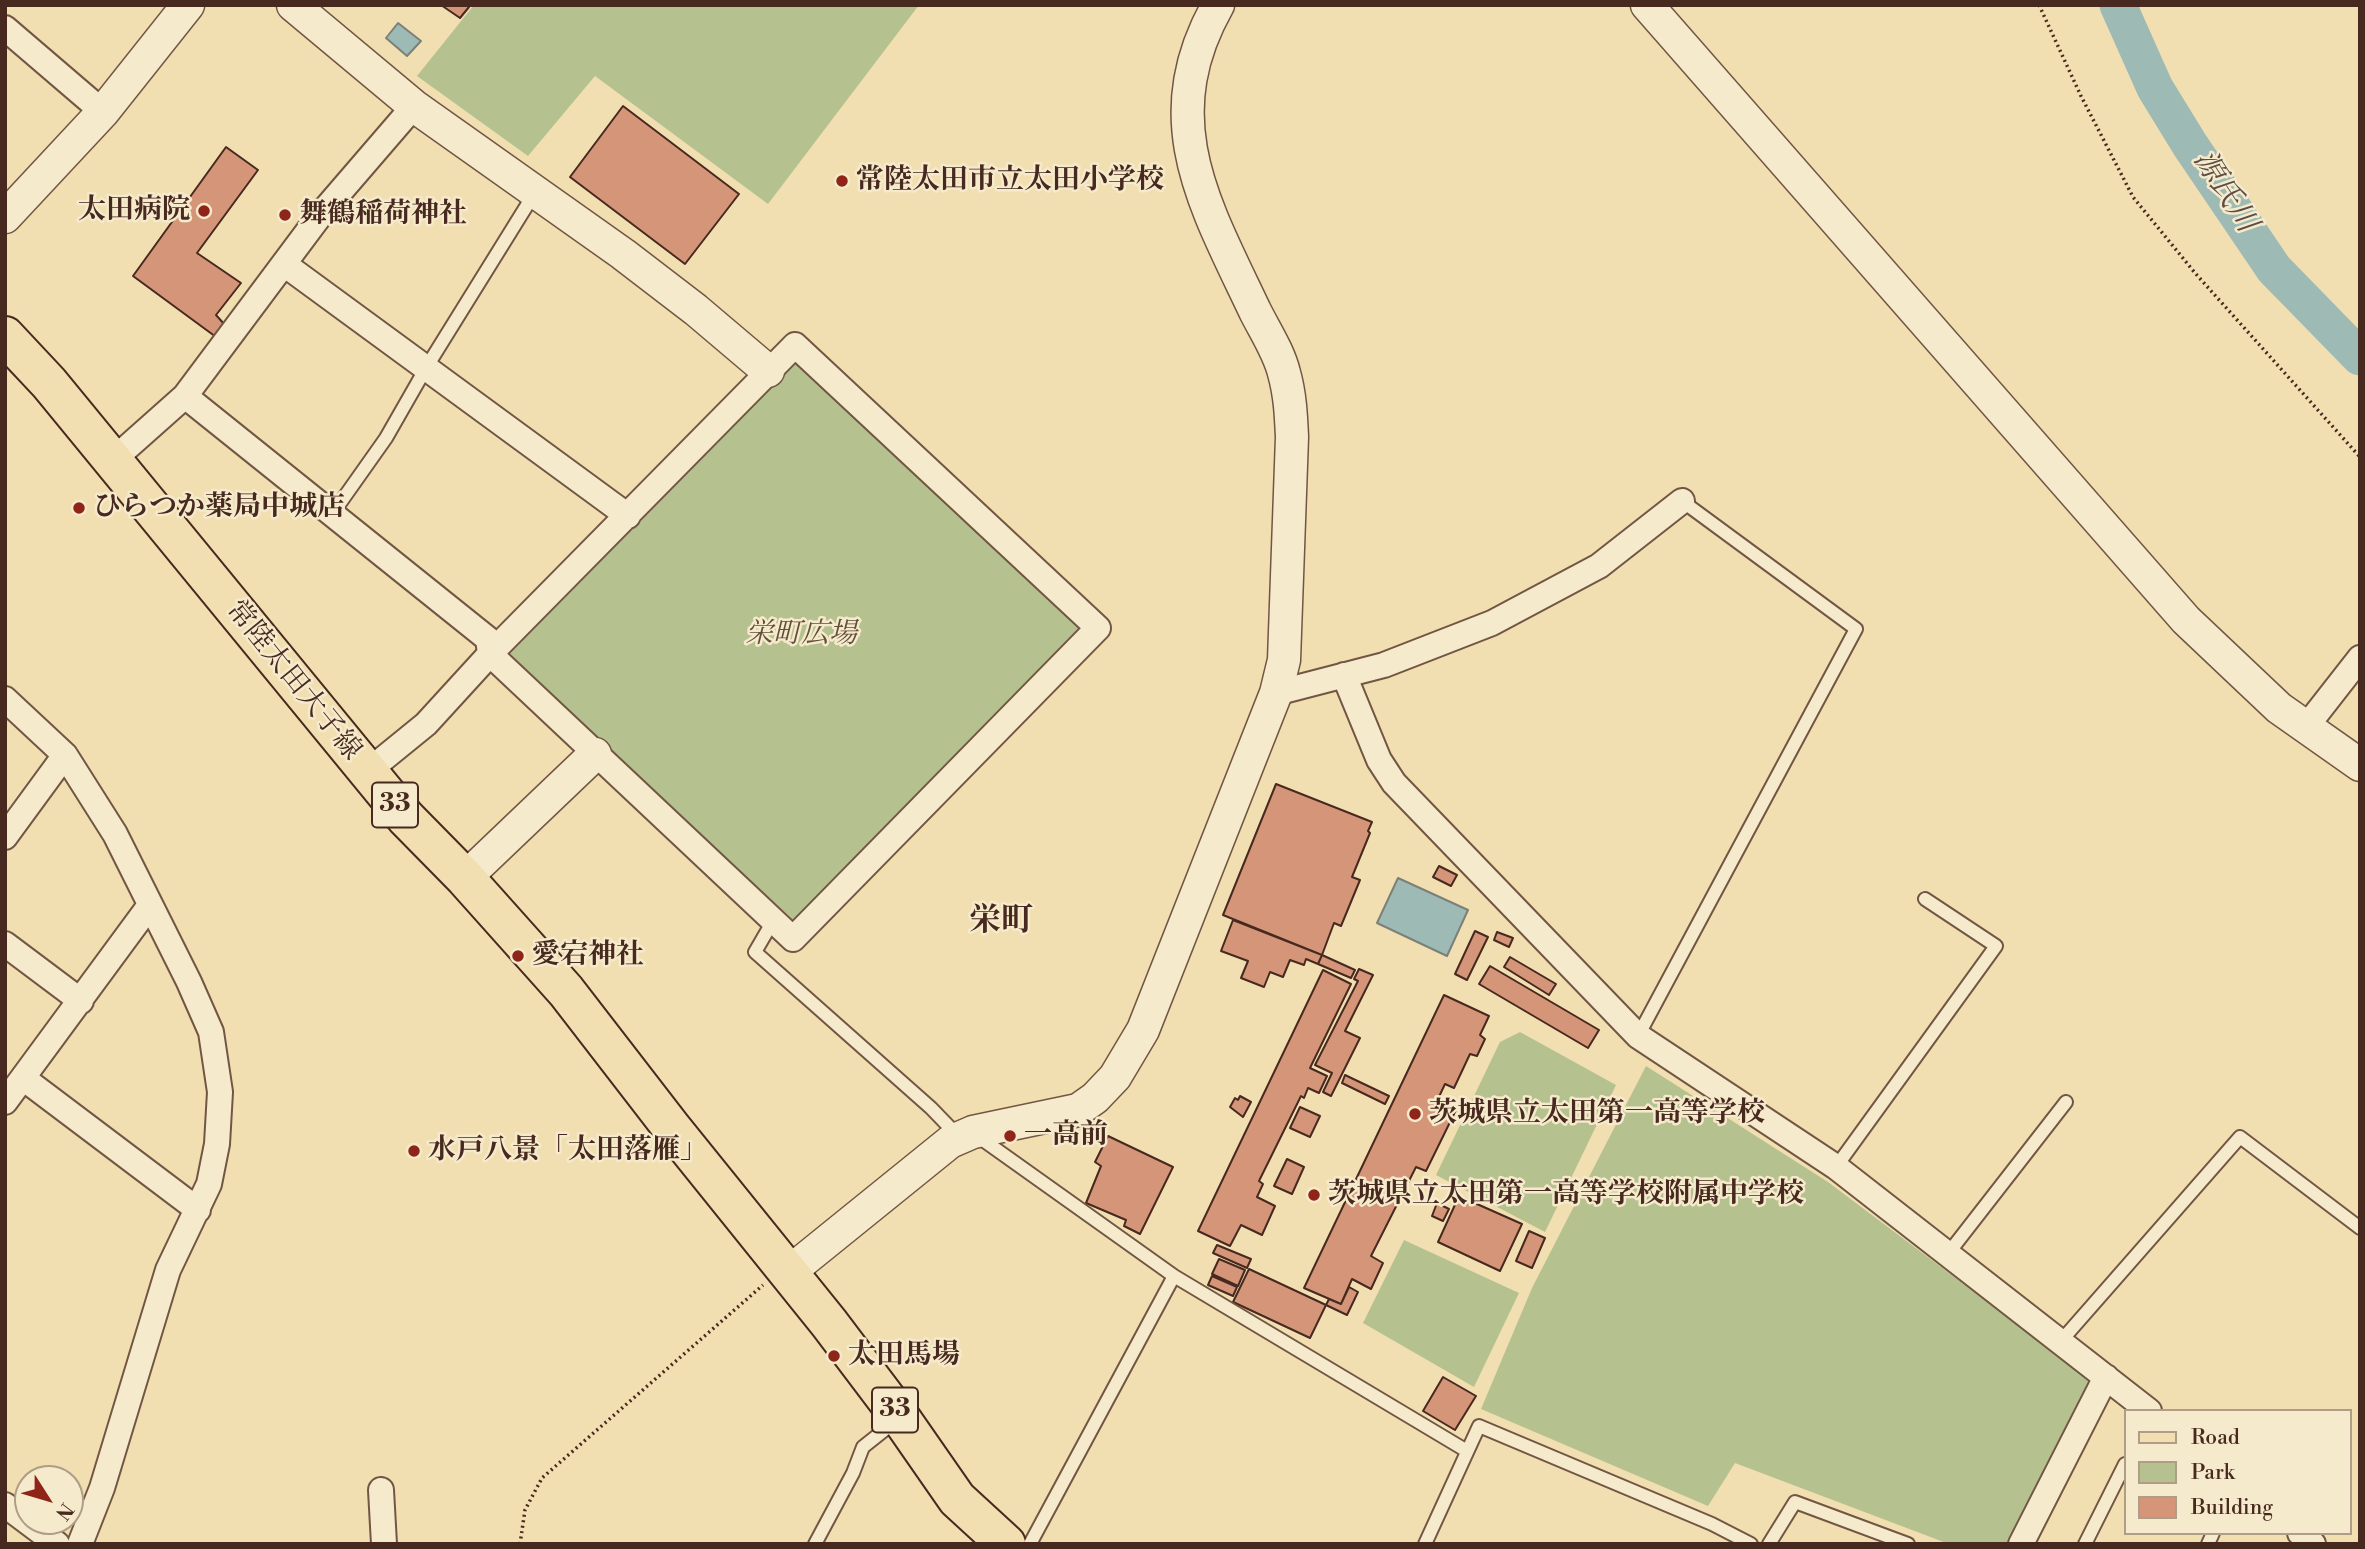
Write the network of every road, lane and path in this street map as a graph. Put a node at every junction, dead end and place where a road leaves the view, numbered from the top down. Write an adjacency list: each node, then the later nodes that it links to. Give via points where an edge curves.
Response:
1 (188, 5): 8 (street)
2 (293, 5): 7 (street)
3 (1647, 5): 26 (street, via 2186,620 2279,708)
4 (2039, 5): 16 (path, via 2133,197)
5 (1215, 7): 24 (street, via 1194,58 1187,99 1196,174 1207,209 1284,371 1291,404 1284,660)
6 (5, 28): 8 (street)
7 (414, 106): 9 (street); 11 (street)
8 (103, 112): 10 (street)
9 (536, 191): 13 (lane); 14 (street, via 696,310)
10 (5, 217)
11 (284, 264): 13 (street); 15 (street)
12 (5, 336): 17 (main road, 常陸太田大子線 / 33)
13 (426, 368): 19 (lane, via 386,438); 20 (street)
14 (768, 371): 20 (street); 35 (street, via 795,345 1098,628 793,939)
15 (185, 396): 17 (street); 19 (street)
16 (2360, 457)
17 (113, 460): 30 (main road, 常陸太田大子線 / 33)
18 (1682, 501): 23 (street, via 1599,566 1492,623 1384,665); 38 (lane, via 1856,629)
19 (333, 513): 21 (street, via 488,639)
20 (628, 516): 21 (street)
21 (490, 654): 27 (street); 30 (street, via 426,724)
22 (2360, 657): 26 (street)
23 (1344, 675): 24 (street); 38 (street, via 1379,760 1394,783)
24 (1276, 693): 42 (street, via 1143,1030 1115,1077 1077,1110)
25 (5, 699): 28 (street)
26 (2306, 727): 29 (street)
27 (595, 754): 32 (street); 35 (street)
28 (65, 755): 31 (street); 34 (street, via 115,834)
29 (2360, 765)
30 (367, 772): 32 (main road, 常陸太田大子線 / 33)
31 (5, 836)
32 (465, 878): 47 (main road, 常陸太田大子線 / 33, via 566,991)
33 (1925, 899): 43 (lane, via 1996,946)
34 (150, 905): 37 (street); 44 (street, via 211,1032 220,1092 217,1144)
35 (773, 921): 42 (lane, via 755,952)
36 (5, 944): 37 (street)
37 (81, 1001): 39 (street)
38 (1638, 1036): 43 (street)
39 (23, 1078): 40 (street); 44 (street)
40 (5, 1102)
41 (2066, 1102): 46 (lane)
42 (967, 1135): 47 (street, via 950,1142); 48 (lane)
43 (1836, 1167): 46 (street)
44 (198, 1210): 58 (street, via 169,1270 102,1488)
45 (2360, 1228): 49 (lane, via 2240,1137)
46 (1947, 1256): 49 (street)
47 (785, 1270): 52 (main road, 常陸太田大子線 / 33); 60 (path, via 542,1478 525,1510)
48 (1174, 1276): 53 (lane); 63 (lane)
49 (2061, 1341): 50 (street)
50 (2106, 1377): 51 (street); 68 (street)
51 (2146, 1409)
52 (900, 1417): 61 (lane, via 863,1447); 62 (main road, 常陸太田大子線 / 33, via 957,1499)
53 (1467, 1451): 64 (lane); 65 (lane, via 1479,1426)
54 (2124, 1466): 69 (lane)
55 (381, 1490): 59 (street)
56 (5, 1505): 57 (street)
57 (57, 1544)
58 (80, 1544)
59 (384, 1544)
60 (520, 1544)
61 (815, 1544)
62 (1006, 1544)
63 (1030, 1544)
64 (1425, 1544)
65 (1751, 1544)
66 (1769, 1544): 67 (lane, via 1795,1502)
67 (1908, 1544)
68 (2021, 1544)
69 (2085, 1544)

